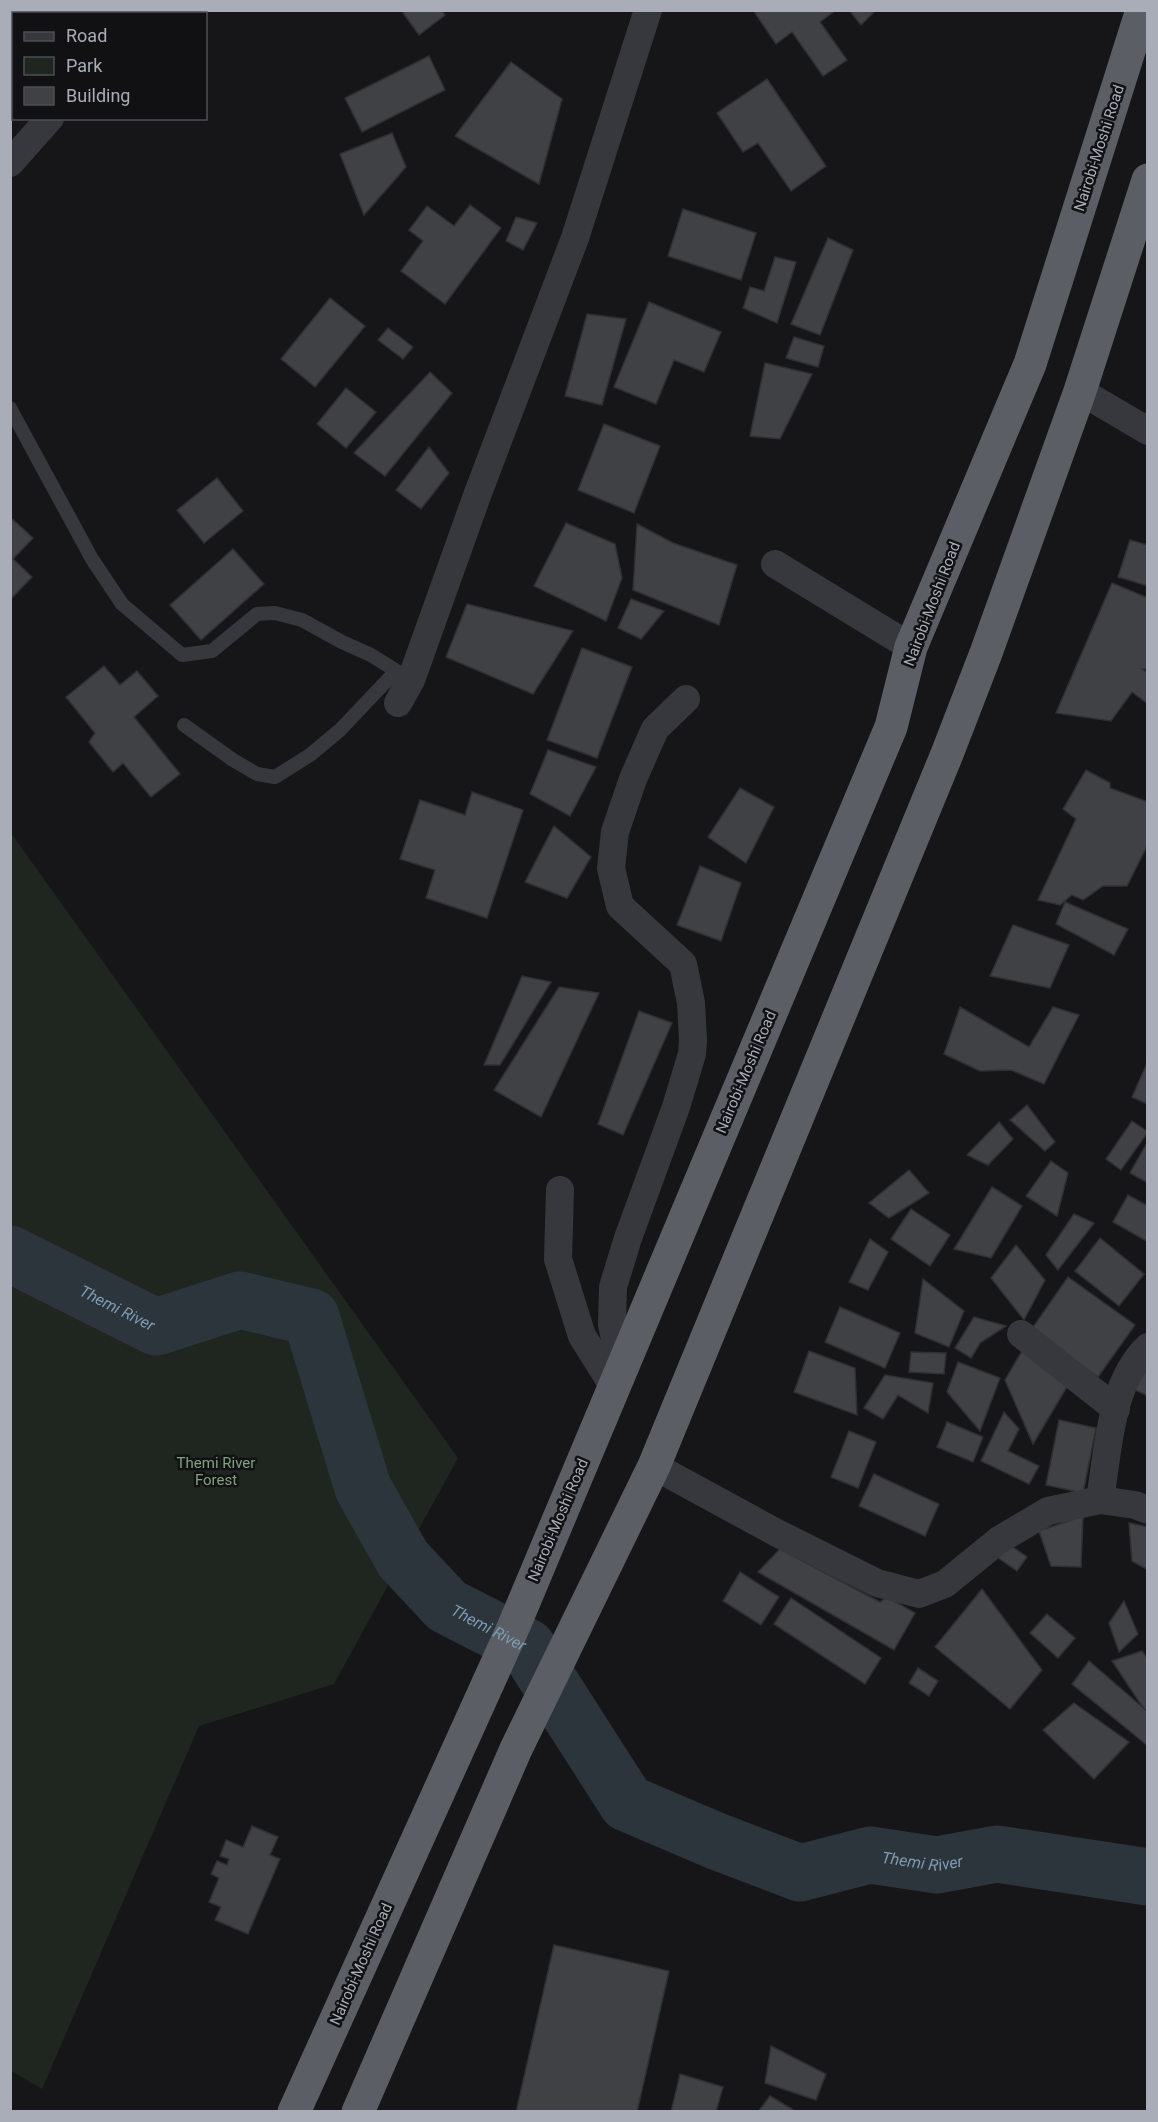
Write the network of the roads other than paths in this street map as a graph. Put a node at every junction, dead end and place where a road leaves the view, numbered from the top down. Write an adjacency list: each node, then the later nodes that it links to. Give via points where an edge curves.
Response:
1 (648, 10): 11 (street, via 574,238)
2 (1142, 10): 10 (highway, Nairobi-Moshi Road, via 1030,364)
3 (48, 120): 4 (street)
4 (10, 163)
5 (1148, 180): 6 (highway)
6 (1080, 391): 8 (street); 19 (highway, via 947,753)
7 (10, 408): 11 (lane, via 92,559 122,604 182,656 212,651 257,614 275,613 302,620 371,655)
8 (1148, 432)
9 (775, 564): 10 (street)
10 (911, 647): 17 (highway, Nairobi-Moshi Road, via 891,727)
11 (402, 685): 13 (lane, via 275,777 257,774)
12 (686, 699): 17 (street, via 655,729 615,832 611,868 620,906 683,964 693,1040 679,1097 613,1287)
13 (184, 725)
14 (560, 1190): 17 (street, via 558,1259 582,1336)
15 (1021, 1334): 18 (street)
16 (1148, 1347): 18 (street, via 1123,1382)
17 (617, 1379): 22 (highway, Nairobi-Moshi Road, via 513,1628)
18 (1116, 1409): 20 (street)
19 (654, 1466): 20 (street, via 877,1582 919,1594 945,1584 999,1540 1048,1511); 23 (highway, via 516,1749)
20 (1100, 1500): 21 (street)
21 (1148, 1510)
22 (294, 2112)
23 (358, 2112)

